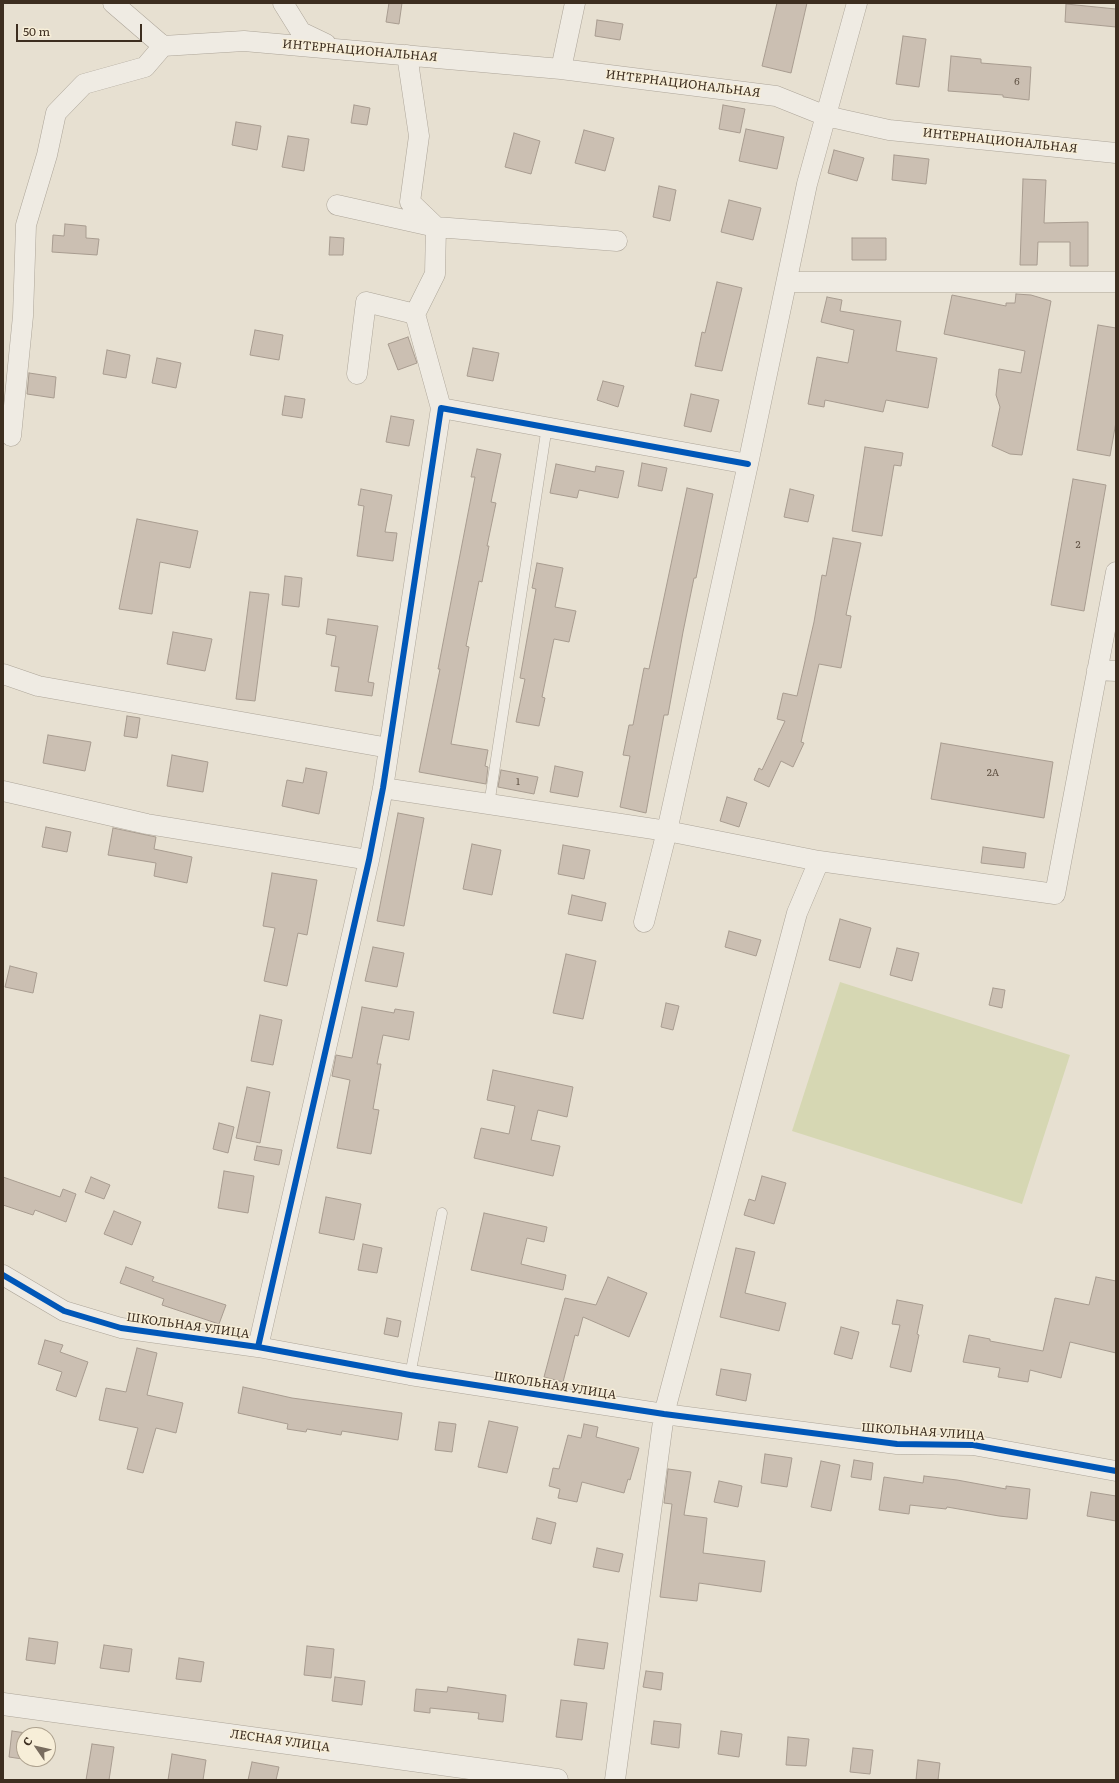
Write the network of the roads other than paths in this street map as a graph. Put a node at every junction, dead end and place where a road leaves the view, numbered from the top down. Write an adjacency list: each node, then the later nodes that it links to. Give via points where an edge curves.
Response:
1 (113, 3): 5 (street)
2 (282, 3): 6 (street, via 301,32)
3 (575, 3): 8 (street)
4 (857, 3): 9 (street)
5 (163, 46): 6 (street, ИНТЕРНАЦИОНАЛЬНАЯ, via 244,41); 20 (street, via 145,68 84,84 56,112 47,155 26,225 23,316)
6 (335, 49): 7 (street, ИНТЕРНАЦИОНАЛЬНАЯ)
7 (407, 55): 8 (street, ИНТЕРНАЦИОНАЛЬНАЯ); 12 (street, via 418,136 410,202)
8 (560, 69): 9 (street, ИНТЕРНАЦИОНАЛЬНАЯ, via 776,96)
9 (826, 116): 10 (street, ИНТЕРНАЦИОНАЛЬНАЯ, via 889,130); 14 (street, via 807,184)
10 (1116, 153)
11 (337, 205): 12 (street)
12 (436, 227): 13 (street); 16 (street, via 435,274)
13 (617, 241)
14 (787, 282): 15 (street); 21 (street)
15 (1116, 282)
16 (415, 314): 17 (street, via 366,302); 18 (street)
17 (357, 374)
18 (441, 408): 19 (street); 26 (street)
19 (546, 426): 21 (street); 29 (lane)
20 (11, 436)
21 (748, 464): 30 (street)
22 (1116, 572): 23 (street)
23 (1109, 646): 24 (street)
24 (1106, 671): 32 (street, via 1055,894)
25 (3, 674): 26 (street, via 38,686)
26 (389, 748): 27 (street)
27 (383, 788): 29 (street); 31 (street)
28 (3, 791): 31 (street, via 147,824)
29 (489, 805): 30 (street)
30 (667, 830): 32 (street); 33 (street)
31 (370, 860): 36 (street)
32 (818, 861): 38 (street, via 797,912)
33 (644, 922)
34 (442, 1213): 37 (lane)
35 (3, 1275): 36 (street, ШКОЛЬНАЯ УЛИЦА, via 64,1311 114,1326)
36 (258, 1347): 37 (street, ШКОЛЬНАЯ УЛИЦА)
37 (410, 1375): 38 (street, ШКОЛЬНАЯ УЛИЦА)
38 (664, 1414): 39 (street, ШКОЛЬНАЯ УЛИЦА, via 897,1444 973,1445); 42 (street)
39 (1116, 1471)
40 (3, 1704): 41 (street, ЛЕСНАЯ УЛИЦА)
41 (557, 1780)
42 (615, 1780)

